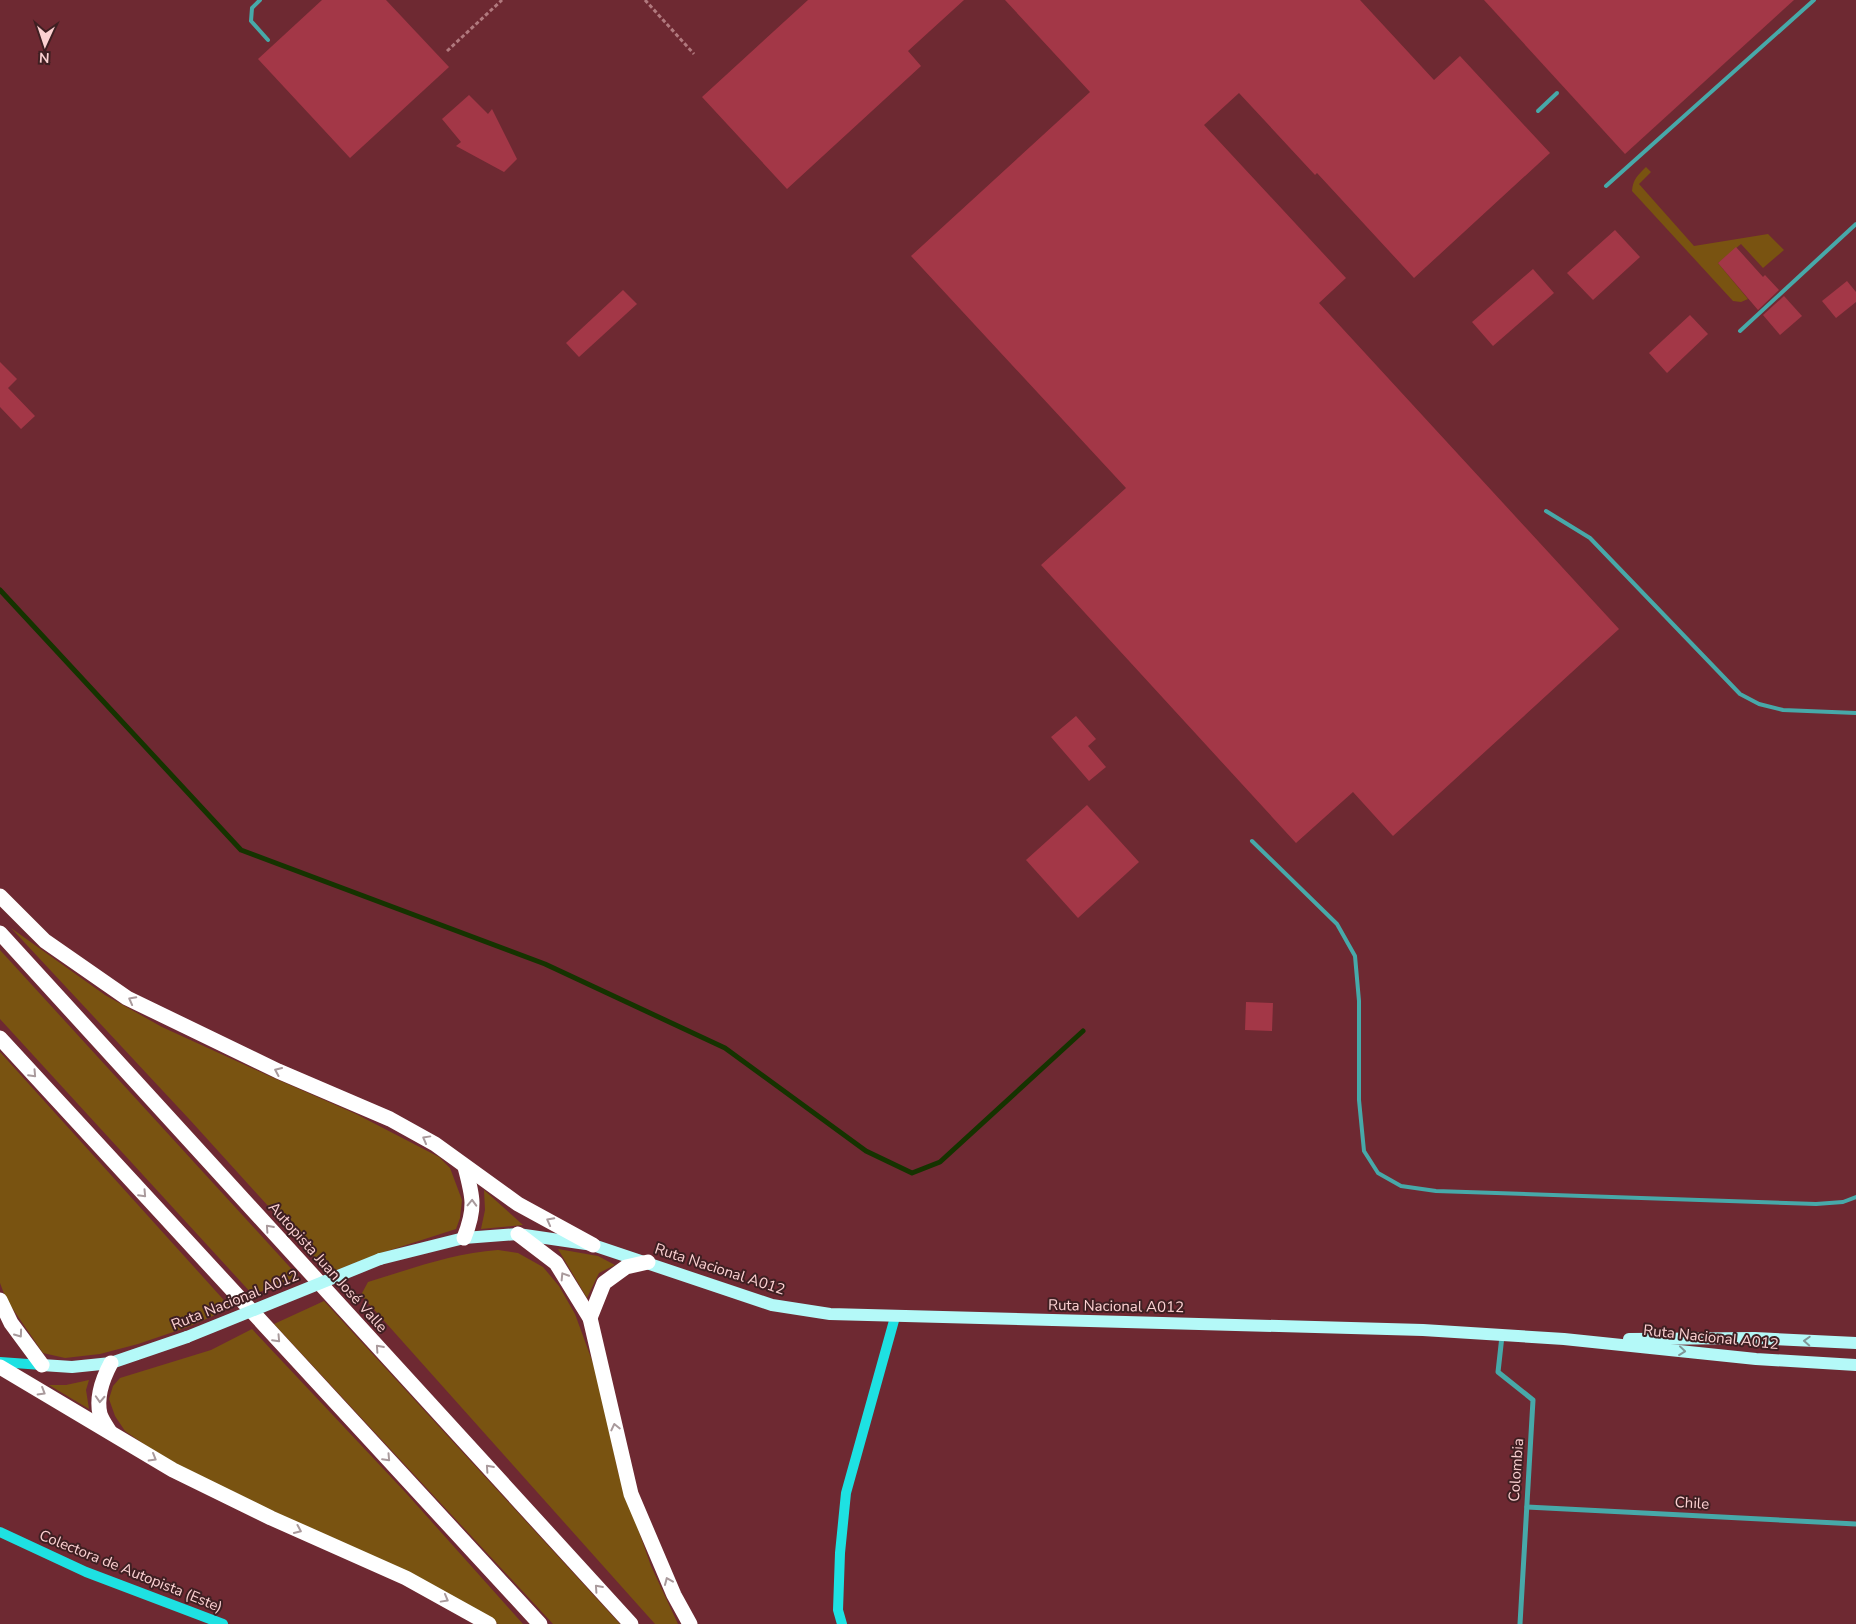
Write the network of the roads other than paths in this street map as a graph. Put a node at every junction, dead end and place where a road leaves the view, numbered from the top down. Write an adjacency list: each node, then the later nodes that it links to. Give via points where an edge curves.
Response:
1 (260, 0): 3 (lane, via 252,8 251,21)
2 (1814, 0): 6 (lane)
3 (268, 40)
4 (1557, 93): 5 (lane)
5 (1538, 111)
6 (1606, 186)
7 (1856, 224): 8 (lane)
8 (1740, 331)
9 (1546, 511): 10 (lane, via 1590,538 1740,694 1759,704 1783,710)
10 (1856, 713)
11 (1252, 841): 16 (lane, via 1337,924 1355,956 1359,1001 1359,1100 1364,1151 1378,1173 1401,1186 1436,1191 1816,1204 1843,1202)
12 (0, 896): 15 (highway, one-way to 12, via 435,1144 390,1119 278,1071 127,998 45,941)
13 (0, 933): 39 (highway, Autopista Juan José Valle, one-way to 13)
14 (0, 1038): 38 (highway, one-way to 38)
15 (465, 1167): 18 (highway, one-way to 15, via 471,1219 472,1193); 19 (highway, one-way to 15, via 518,1204)
16 (1856, 1197)
17 (518, 1234): 18 (main road, Ruta Nacional A012); 19 (main road, Ruta Nacional A012); 23 (highway, one-way to 17, via 556,1263)
18 (464, 1238): 28 (main road, Ruta Nacional A012, bridge, via 380,1259 187,1337)
19 (593, 1245): 20 (main road, Ruta Nacional A012)
20 (648, 1262): 22 (main road, Ruta Nacional A012, via 772,1305 830,1314); 23 (highway, via 626,1267 604,1283)
21 (0, 1300): 29 (highway, one-way to 29, via 11,1323)
22 (896, 1317): 24 (main road, Ruta Nacional A012, via 1423,1330); 41 (main road, via 846,1493 839,1562 838,1610)
23 (590, 1318): 40 (highway, one-way to 23, via 674,1595 631,1494)
24 (1502, 1335): 25 (main road, Ruta Nacional A012); 33 (street, Colombia, via 1498,1372 1533,1400)
25 (1564, 1339): 26 (main road, Ruta Nacional A012, one-way to 25, via 1755,1338); 30 (main road, Ruta Nacional A012, one-way to 30, via 1756,1359)
26 (1856, 1343)
27 (0, 1362): 29 (main road)
28 (111, 1363): 29 (main road, Ruta Nacional A012, via 72,1367); 32 (highway, one-way to 32, via 99,1397 100,1415)
29 (42, 1365)
30 (1856, 1365)
31 (0, 1367): 32 (highway, one-way to 32)
32 (111, 1434): 37 (highway, one-way to 37, via 173,1470 406,1578)
33 (1527, 1507): 34 (street, Chile); 42 (street, Colombia)
34 (1856, 1524)
35 (0, 1532): 36 (main road, Colectora de Autopista (Este), via 86,1572)
36 (223, 1624)
37 (489, 1624)
38 (540, 1624)
39 (631, 1624)
40 (690, 1624)
41 (842, 1624)
42 (1520, 1624)

